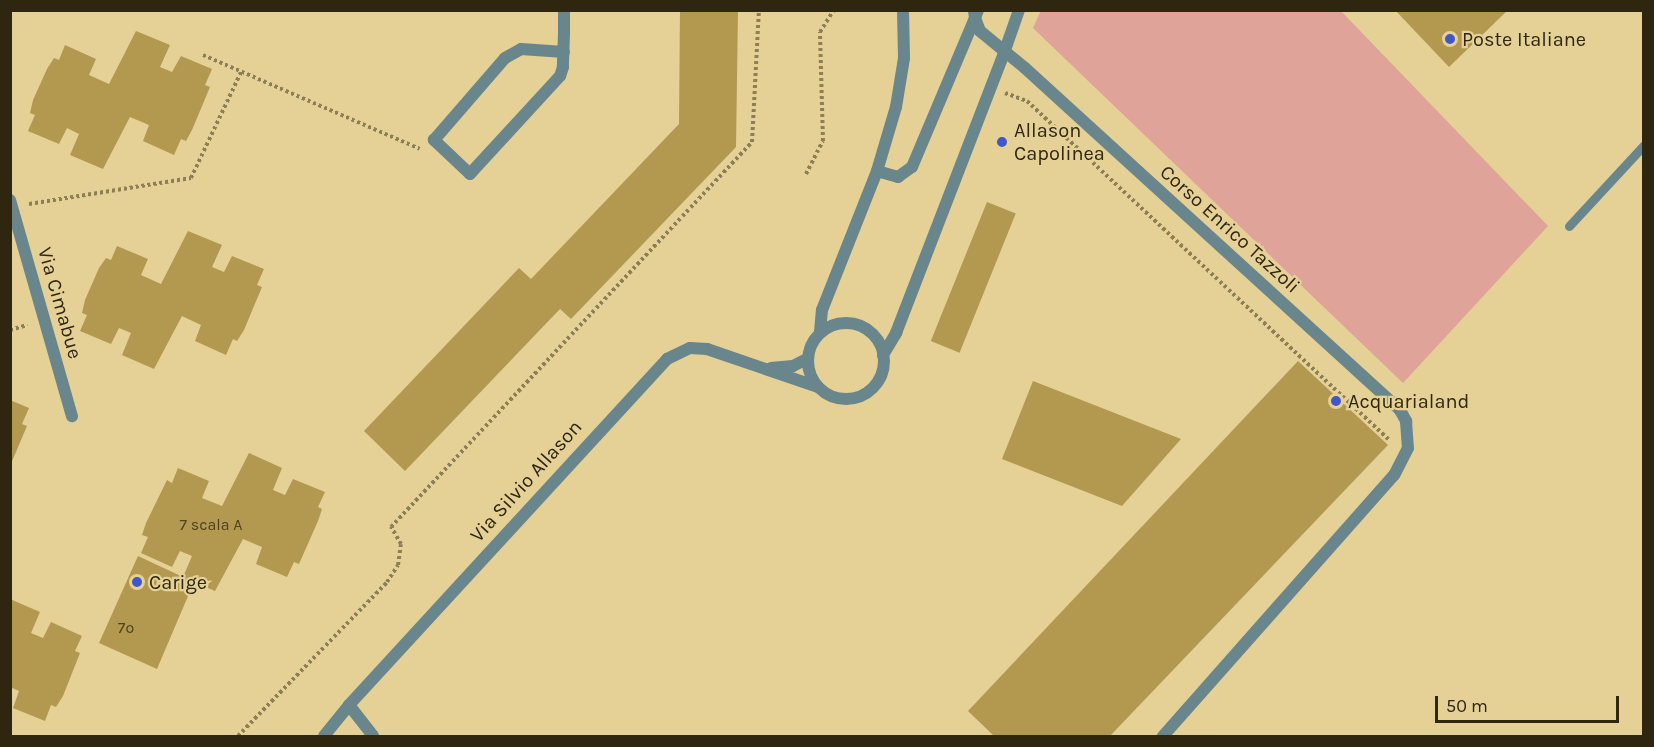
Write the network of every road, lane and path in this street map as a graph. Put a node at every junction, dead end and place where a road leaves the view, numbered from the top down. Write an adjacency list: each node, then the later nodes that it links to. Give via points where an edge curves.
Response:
1 (564, 10): 8 (street)
2 (759, 10): 26 (path, via 752,142 391,527 402,544 398,565 387,582)
3 (834, 10): 15 (path, via 820,32 823,141)
4 (903, 10): 14 (street, via 904,58 896,106)
5 (1019, 10): 7 (street)
6 (975, 13): 7 (street, Corso Enrico Tazzoli, via 980,31); 14 (street, Corso Enrico Tazzoli, via 912,167 898,177)
7 (1005, 50): 11 (street); 29 (street, Corso Enrico Tazzoli, via 1400,410 1406,422 1408,448 1394,475)
8 (564, 52): 12 (street, via 521,49 505,58); 12 (street, via 564,67 555,84 470,174)
9 (203, 55): 10 (path)
10 (241, 72): 12 (path, via 423,150); 16 (path, via 191,178)
11 (990, 88): 19 (street, via 896,333); 24 (path, via 1027,101)
12 (434, 140)
13 (1644, 146): 17 (lane)
14 (877, 171): 18 (street, via 822,310)
15 (806, 174)
16 (11, 203): 23 (street, Via Cimabue)
17 (1569, 226)
18 (820, 332): 19 (street, via 837,324 855,324 879,341); 20 (street, via 810,345)
19 (883, 355): 22 (street, via 875,385 863,396 833,397)
20 (807, 359): 21 (street, Via Silvio Allason, via 782,368); 22 (street)
21 (760, 367): 22 (street, Via Silvio Allason); 25 (street, Via Silvio Allason, via 706,349 690,348 667,359)
22 (818, 387)
23 (72, 416)
24 (1391, 442)
25 (349, 705): 27 (street, Via Silvio Allason); 28 (street)
26 (238, 736)
27 (324, 736)
28 (373, 736)
29 (1163, 736)

